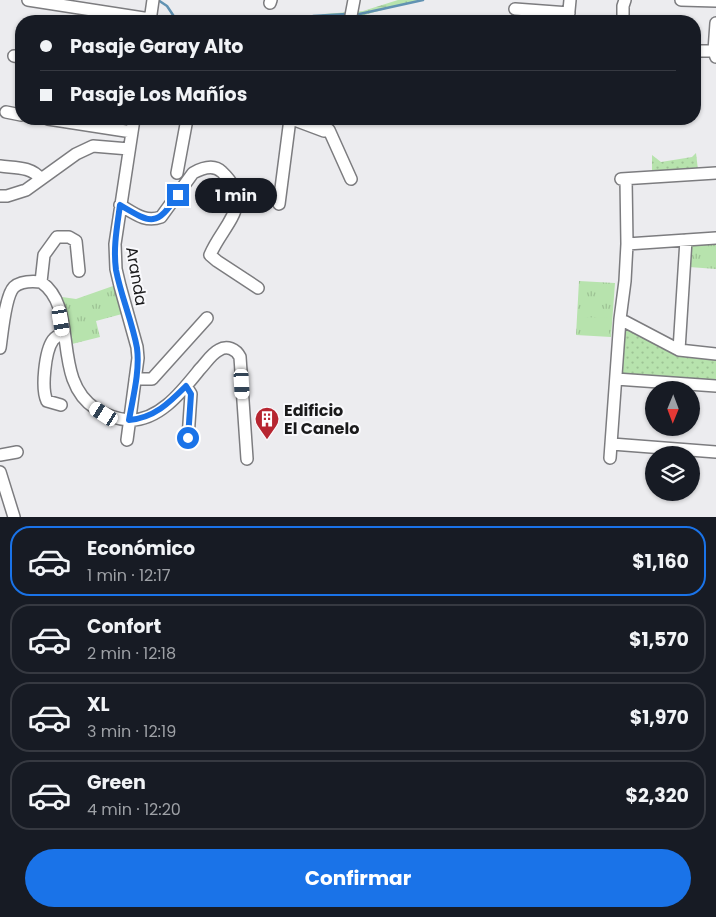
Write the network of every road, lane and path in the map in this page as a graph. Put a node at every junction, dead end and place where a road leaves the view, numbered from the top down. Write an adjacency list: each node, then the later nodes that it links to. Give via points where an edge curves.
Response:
1 (28, 0): 8 (street)
2 (570, 0): 11 (street)
3 (625, 0): 12 (street)
4 (681, 0): 5 (street)
5 (716, 1)
6 (153, 2): 9 (street)
7 (515, 9): 10 (street)
8 (120, 15)
9 (151, 15)
10 (555, 15)
11 (568, 15)
12 (622, 15)
13 (716, 23): 15 (street)
14 (701, 52): 15 (street)
15 (715, 54)
16 (6, 112): 17 (street)
17 (15, 114)
18 (87, 125): 25 (street)
19 (133, 125): 25 (street, Aranda)
20 (186, 125): 28 (street)
21 (290, 125): 33 (street)
22 (308, 125): 23 (street, via 324,131)
23 (330, 125)
24 (331, 125): 30 (street)
25 (132, 132): 26 (street, Aranda)
26 (129, 149): 31 (street, via 93,146 76,154); 34 (street, Aranda)
27 (0, 166): 31 (street, via 34,171)
28 (177, 173)
29 (716, 173): 37 (street, via 624,179)
30 (350, 179)
31 (41, 180): 32 (street, via 26,190)
32 (0, 196)
33 (279, 204)
34 (120, 205): 40 (street, via 143,218 154,220 161,217 193,173 208,167 220,170 233,184 237,207 210,255); 47 (street, Aranda, via 115,256 137,347)
35 (716, 238): 36 (street)
36 (686, 240): 37 (street); 45 (street)
37 (627, 244): 42 (street)
38 (79, 271): 39 (street, via 76,241 58,237 44,255)
39 (41, 282): 43 (street, via 59,307); 44 (street, via 24,282 14,287 7,302)
40 (258, 288)
41 (207, 318): 47 (street, via 152,379)
42 (620, 319): 45 (street); 48 (street)
43 (63, 334): 51 (street, via 52,343 44,387 47,401); 52 (street, via 77,392 104,414)
44 (0, 348)
45 (679, 350): 46 (street)
46 (716, 354)
47 (135, 379): 52 (street, Aranda)
48 (616, 379): 50 (street); 55 (street)
49 (186, 386): 52 (street, via 155,413); 53 (street, via 191,394); 60 (street, via 220,349 233,348 238,353)
50 (716, 386)
51 (62, 405)
52 (129, 420): 54 (street, Aranda)
53 (188, 438)
54 (127, 440)
55 (612, 444): 57 (street); 59 (street)
56 (17, 452): 58 (street)
57 (716, 452)
58 (0, 455)
59 (610, 458)
60 (247, 459)
61 (0, 472): 62 (street)
62 (14, 517)

